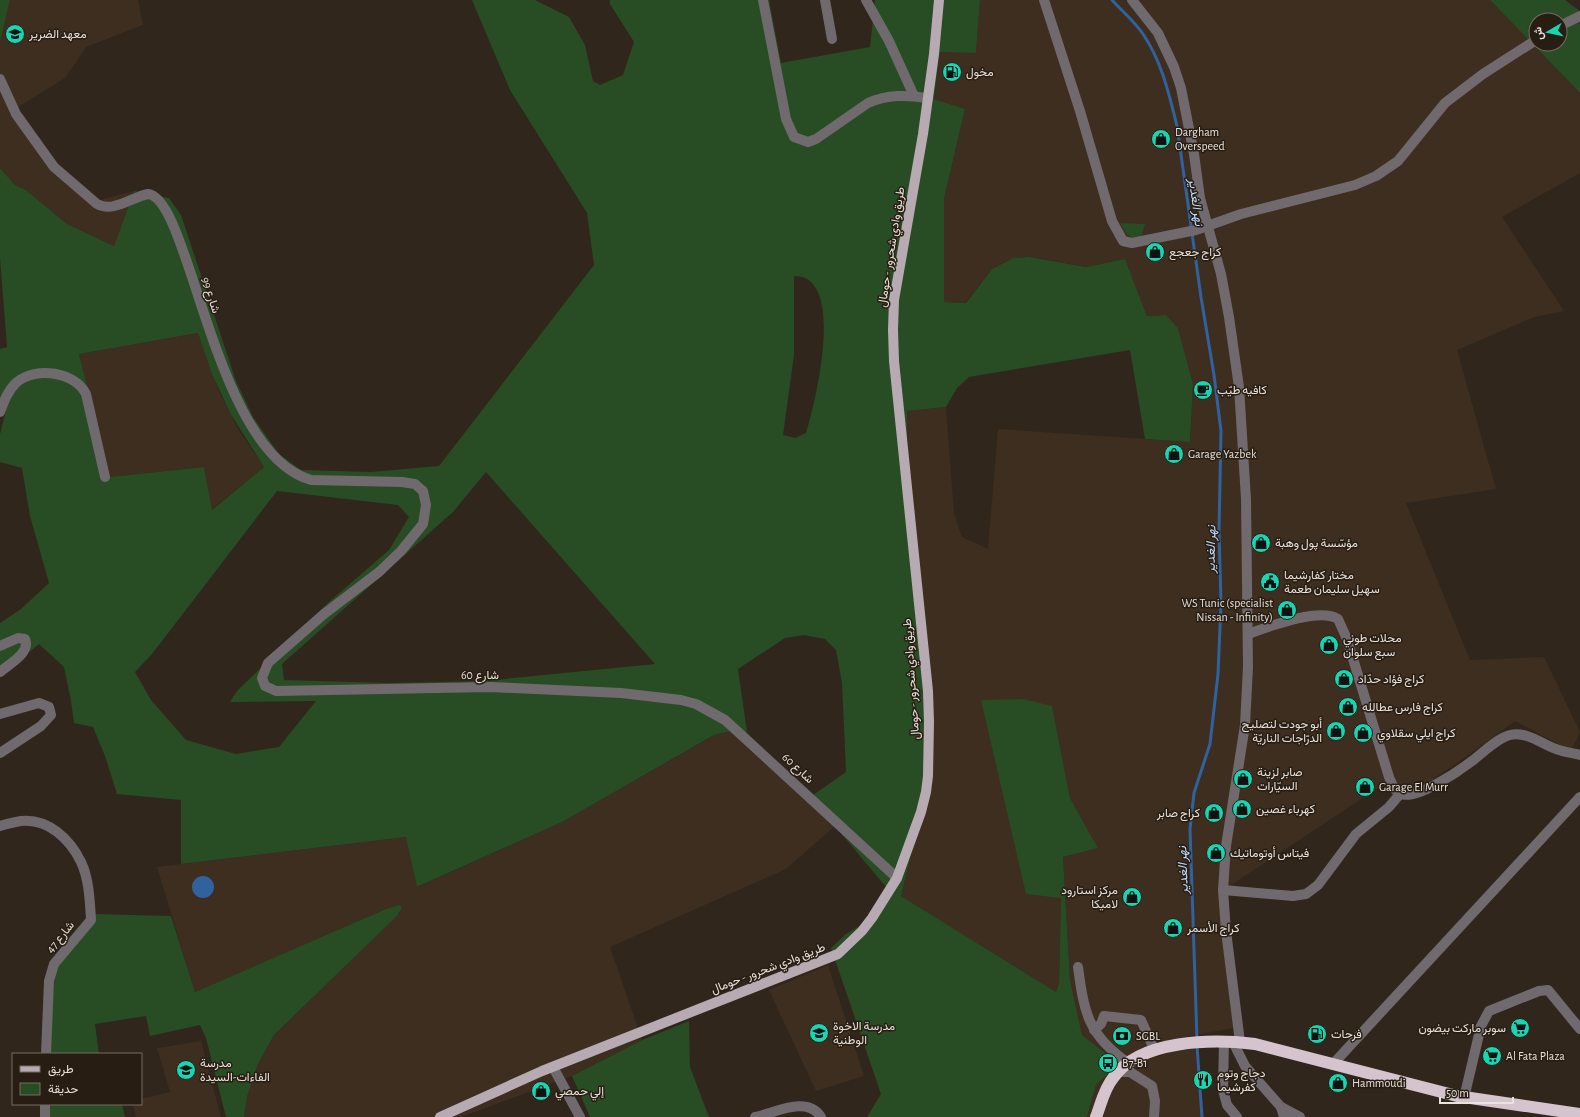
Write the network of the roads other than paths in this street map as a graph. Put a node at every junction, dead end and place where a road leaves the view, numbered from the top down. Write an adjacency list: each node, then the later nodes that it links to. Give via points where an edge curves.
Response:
1 (763, 0): 12 (street, via 786,119 794,137 808,142 816,139 878,98)
2 (826, 0): 9 (street)
3 (866, 0): 12 (street, via 889,40)
4 (939, 0): 13 (main road, طريق وادي شحرور - حومال)
5 (1044, 0): 14 (street, via 1112,221 1119,236 1123,241 1132,243)
6 (1132, 0): 14 (street, via 1158,33 1174,67 1186,112 1200,198)
7 (1580, 16): 8 (street)
8 (1568, 22)
9 (832, 39)
10 (1528, 45): 14 (street, via 1482,74 1445,103 1398,160 1376,176 1355,185 1260,208)
11 (0, 79): 17 (street, شارع 99, via 16,114 54,167 97,204 110,207 148,194 162,203 175,229 233,392 246,418 273,456 287,469 311,480 402,482 415,484)
12 (914, 96): 13 (street)
13 (928, 98): 27 (main road, طريق وادي شحرور - حومال, via 894,300 893,330 928,691 929,758 926,792 921,812)
14 (1208, 226): 18 (street, via 1229,316 1243,422)
15 (0, 412): 16 (street, via 10,390 16,382 24,378 54,374 74,380 86,394)
16 (106, 477)
17 (423, 491): 27 (street, شارع 60, via 423,524 413,538 379,572 312,624 268,663 262,678 265,686 276,691 491,687 558,689 659,696 686,701 730,724)
18 (1248, 634): 24 (street, via 1314,616 1338,619 1347,640 1389,777); 28 (street, via 1244,725 1226,846)
19 (0, 646): 20 (street, via 18,638 24,639 26,645 25,651)
20 (0, 672)
21 (0, 714): 22 (street, via 39,703 49,707 51,715 41,726)
22 (0, 753)
23 (1579, 753): 24 (street, via 1555,749 1527,736 1511,735 1498,741 1458,771 1429,787 1408,795)
24 (1400, 794): 28 (street, via 1389,807 1356,834 1318,885 1306,894 1293,896)
25 (1580, 797): 36 (street)
26 (0, 826): 34 (street, شارع 47, via 30,821 61,833 81,862 87,884 90,920 54,964 49,981)
27 (897, 878): 37 (main road, طريق وادي شحرور - حومال, via 865,926 838,954)
28 (1223, 890): 32 (street)
29 (1078, 968): 31 (street, via 1084,1007)
30 (1580, 1029): 39 (street, via 1548,990 1540,990 1489,1011 1481,1026)
31 (1094, 1030): 33 (street, via 1101,1024 1104,1016 1141,1020); 35 (street, via 1112,1052)
32 (1232, 1042): 33 (highway); 36 (highway); 41 (street, via 1245,1066); 50 (street, via 1223,1090 1227,1105)
33 (1158, 1048): 35 (highway)
34 (46, 1053)
35 (1127, 1062): 38 (highway)
36 (1334, 1064): 39 (highway)
37 (553, 1067): 44 (main road, طريق وادي شحرور - حومال); 45 (street)
38 (1117, 1072): 48 (highway, via 1108,1086); 49 (street, via 1130,1072 1152,1086 1155,1101)
39 (1464, 1098): 42 (highway)
40 (45, 1105): 43 (street)
41 (1282, 1112): 51 (street)
42 (1573, 1113)
43 (45, 1117)
44 (440, 1117)
45 (580, 1117)
46 (755, 1117): 47 (street, via 799,1106 816,1110)
47 (821, 1117)
48 (1096, 1117)
49 (1154, 1117)
50 (1237, 1117)
51 (1300, 1117)

